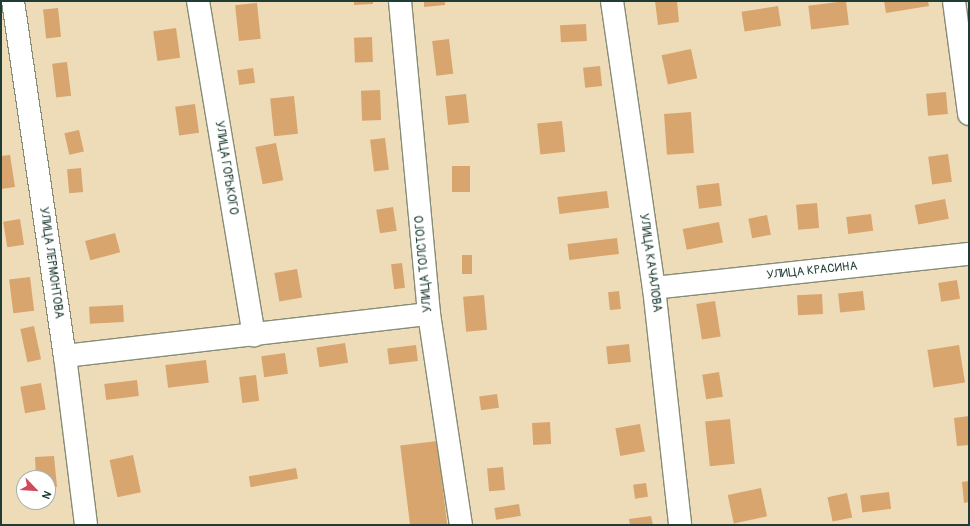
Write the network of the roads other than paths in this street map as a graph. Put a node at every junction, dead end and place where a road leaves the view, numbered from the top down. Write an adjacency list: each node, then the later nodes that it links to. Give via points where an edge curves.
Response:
1 (13, 1): 11 (street, УЛИЦА ЛЕРМОНТОВА)
2 (198, 1): 10 (street, УЛИЦА ГОРЬКОГО)
3 (400, 1): 9 (street, УЛИЦА ТОЛСТОГО)
4 (612, 1): 8 (street, УЛИЦА КАЧАЛОВА)
5 (954, 1): 6 (street)
6 (969, 114)
7 (969, 254): 8 (street, УЛИЦА КРАСИНА)
8 (654, 288): 14 (street, УЛИЦА КАЧАЛОВА)
9 (429, 314): 10 (street); 13 (street, УЛИЦА ТОЛСТОГО)
10 (254, 335): 11 (street)
11 (65, 356): 12 (street, УЛИЦА ЛЕРМОНТОВА)
12 (86, 525)
13 (461, 525)
14 (680, 525)

